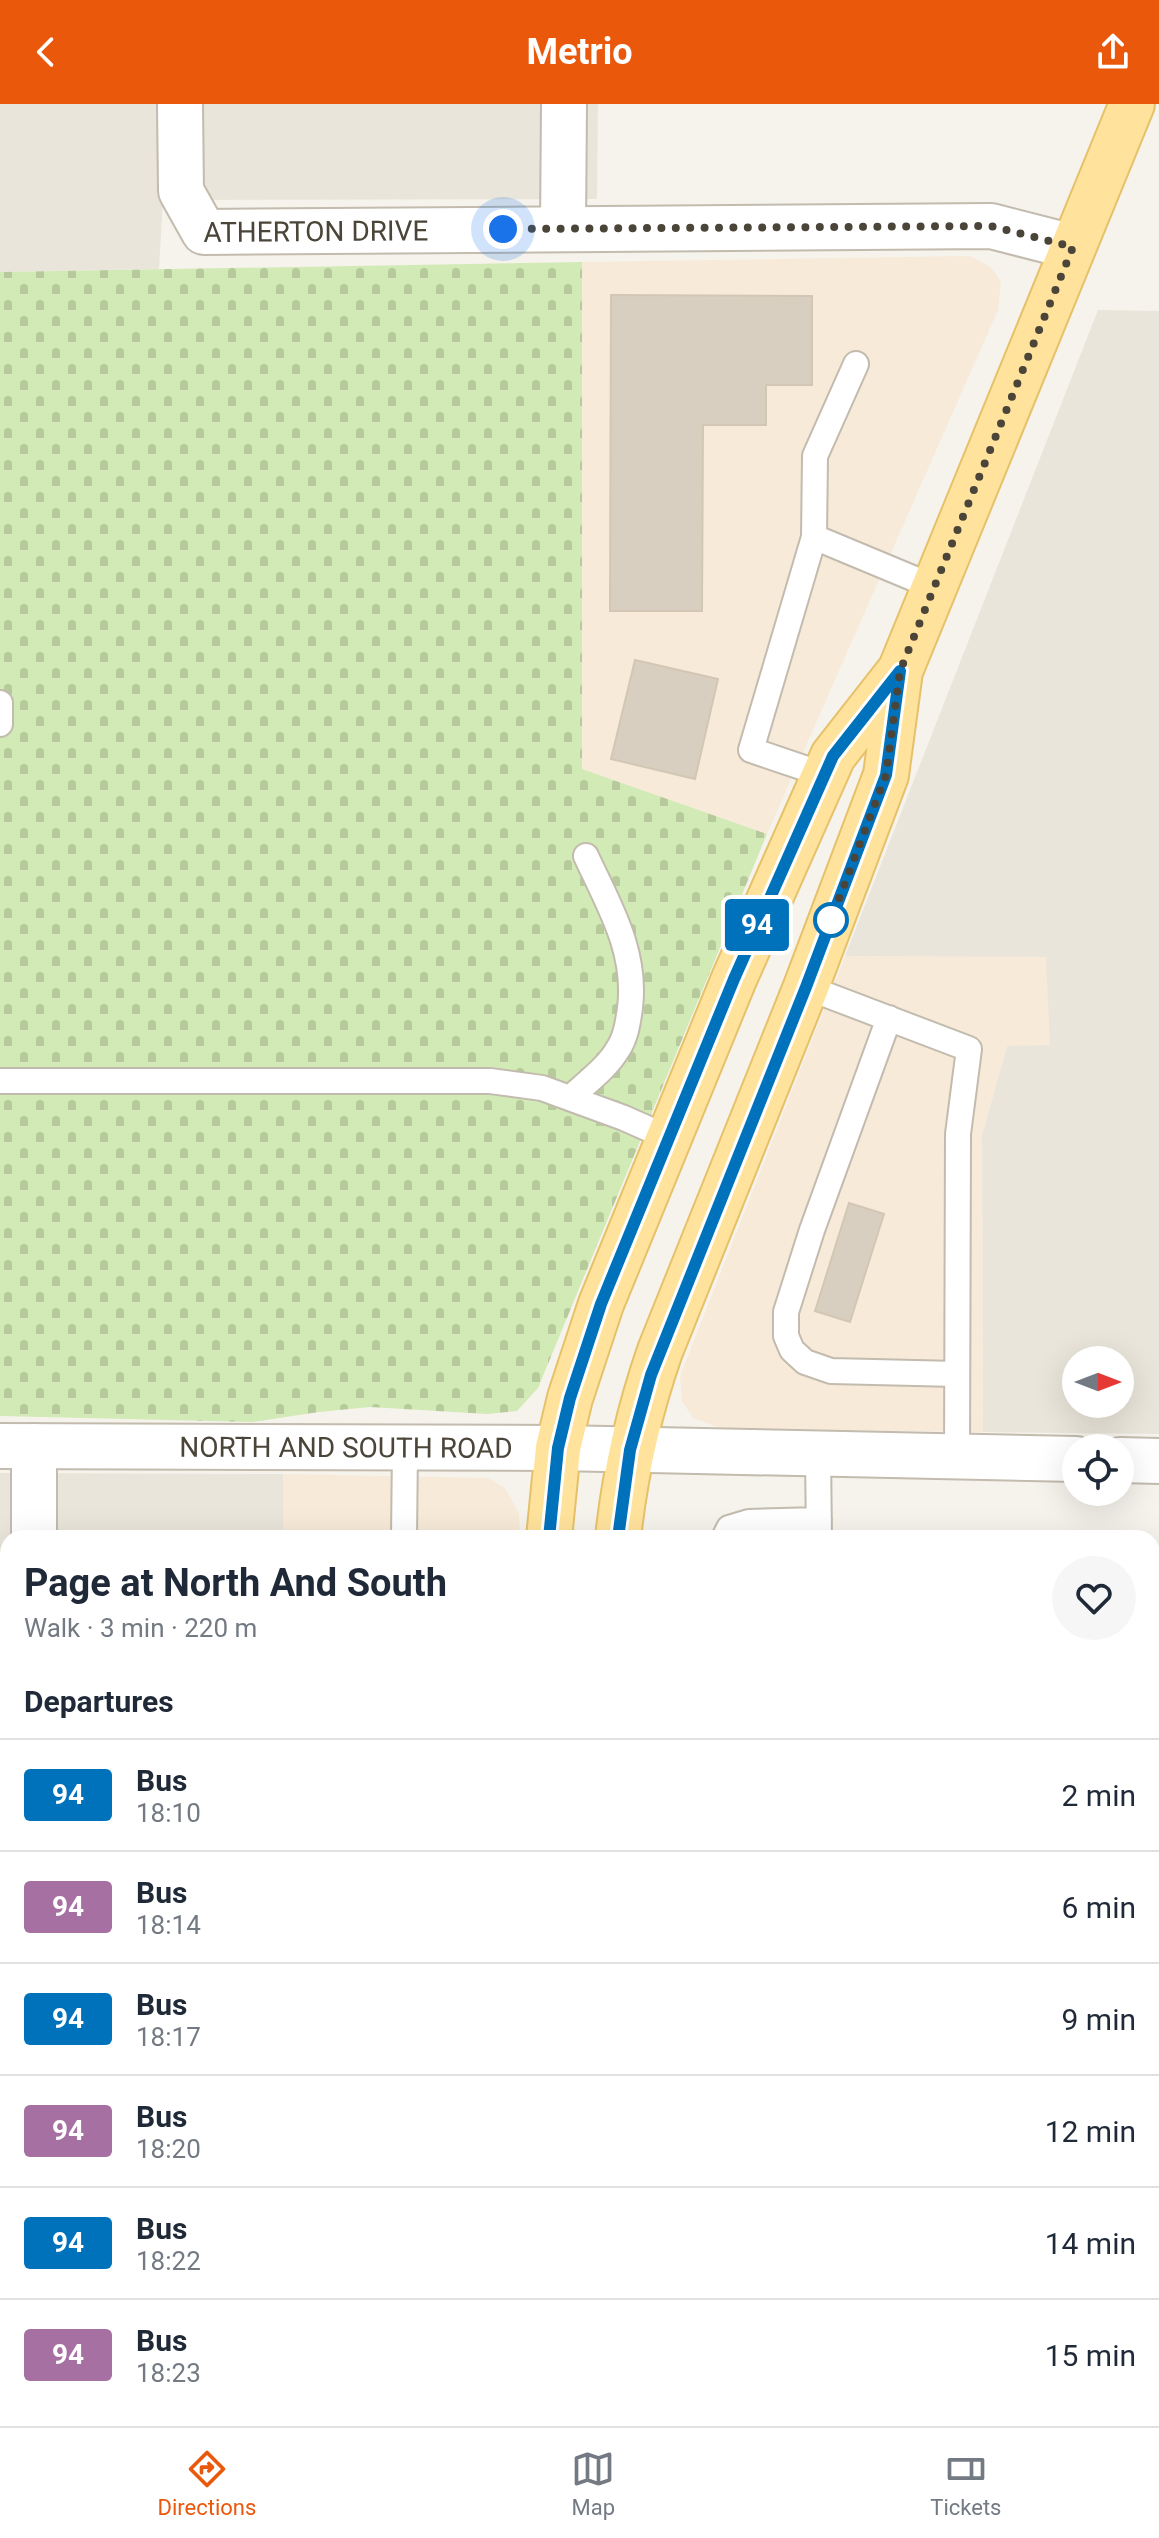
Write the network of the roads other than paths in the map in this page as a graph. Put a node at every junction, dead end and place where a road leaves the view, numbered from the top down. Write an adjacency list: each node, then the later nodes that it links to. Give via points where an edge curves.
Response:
1 (180, 104): 4 (street, ATHERTON DRIVE, via 181,191 204,232)
2 (564, 104): 4 (street)
3 (1132, 104): 5 (main road)
4 (563, 228): 5 (street, ATHERTON DRIVE, via 991,226)
5 (1073, 247): 8 (main road)
6 (856, 364): 7 (lane, via 815,456)
7 (814, 537): 8 (lane); 12 (lane, via 751,750)
8 (934, 587): 9 (main road)
9 (900, 671): 12 (main road, via 833,756); 14 (main road, via 886,775)
10 (0, 703): 11 (lane)
11 (0, 724)
12 (825, 775): 18 (main road)
13 (586, 856): 17 (lane, via 621,932 631,962 632,993 619,1049)
14 (806, 987): 15 (lane); 23 (main road, via 660,1351)
15 (889, 1018): 19 (lane, via 969,1049 958,1134); 19 (lane, via 803,1257 786,1312 786,1336 805,1362 831,1371)
16 (0, 1081): 17 (lane, via 490,1081)
17 (570, 1098): 18 (lane)
18 (669, 1138): 22 (main road, via 601,1304)
19 (957, 1374): 25 (lane)
20 (17, 1446): 21 (street, NORTH AND SOUTH ROAD); 30 (street)
21 (405, 1448): 22 (street, NORTH AND SOUTH ROAD); 31 (lane)
22 (558, 1448): 23 (street, NORTH AND SOUTH ROAD); 32 (main road)
23 (630, 1450): 24 (street, NORTH AND SOUTH ROAD); 33 (main road)
24 (818, 1454): 25 (street, NORTH AND SOUTH ROAD); 29 (lane)
25 (957, 1457): 26 (street, NORTH AND SOUTH ROAD)
26 (1062, 1459)
27 (1134, 1460): 28 (street)
28 (1159, 1461)
29 (819, 1529): 34 (lane, via 749,1522)
30 (33, 1530)
31 (404, 1530)
32 (550, 1530)
33 (619, 1530)
34 (728, 1530)

